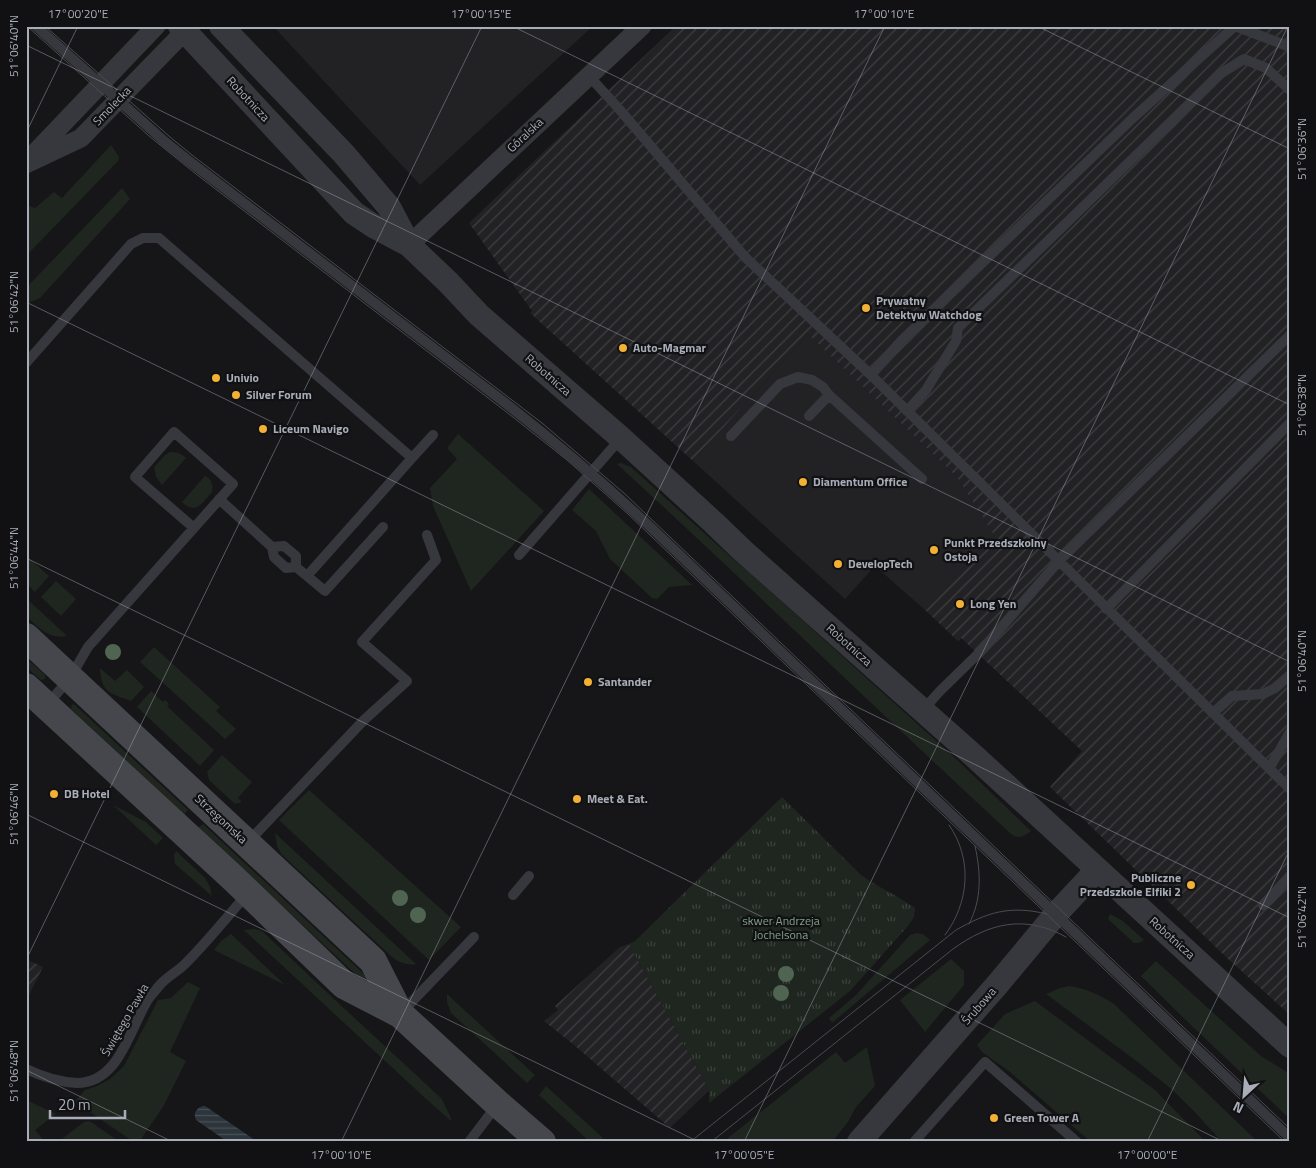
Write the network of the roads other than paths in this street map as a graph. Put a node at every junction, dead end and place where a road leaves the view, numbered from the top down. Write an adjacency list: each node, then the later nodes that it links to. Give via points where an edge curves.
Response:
1 (36, 26): 23 (lane, via 195,166)
2 (156, 26): 10 (street, Smolecka)
3 (221, 26): 11 (street, Robotnicza, via 344,154 389,207)
4 (642, 26): 8 (street, Góralska)
5 (1235, 26): 7 (lane); 14 (lane, via 1134,117 908,334)
6 (183, 29): 10 (street, Smolecka, via 81,138); 11 (street, Robotnicza, via 354,214)
7 (1290, 47)
8 (589, 76): 11 (street, Góralska); 14 (lane, via 745,257)
9 (1290, 90): 16 (lane, via 1266,68 1244,59 1220,74 958,328 956,341 926,390)
10 (26, 163)
11 (409, 246): 21 (street, Robotnicza, via 479,315)
12 (1290, 335): 31 (lane)
13 (26, 363): 22 (lane, via 130,244 143,238 159,238)
14 (870, 375): 16 (lane)
15 (829, 395): 17 (lane); 20 (lane, via 812,380 798,377 780,384); 24 (lane)
16 (907, 411): 31 (lane)
17 (809, 416)
18 (1290, 423): 34 (lane)
19 (433, 435): 22 (lane)
20 (731, 436)
21 (621, 438): 23 (lane); 40 (street, Robotnicza)
22 (412, 458): 33 (lane)
23 (590, 472): 30 (lane); 52 (lane)
24 (922, 478)
25 (219, 500): 27 (lane); 27 (lane, via 233,484 174,432 135,477); 29 (lane)
26 (383, 527): 33 (lane, via 325,591)
27 (194, 528): 37 (lane, via 88,647)
28 (427, 535): 45 (lane, via 436,560 362,642 407,681 364,720)
29 (272, 547): 32 (lane, via 274,557 286,568); 32 (lane, via 284,546 296,556)
30 (519, 555)
31 (1059, 562): 34 (lane); 40 (lane, via 978,654)
32 (296, 567): 33 (lane)
33 (308, 576)
34 (1106, 608): 41 (lane)
35 (26, 637): 37 (main road, Strzegomska)
36 (1290, 674): 41 (lane, via 1263,694 1232,696)
37 (70, 678): 39 (lane); 45 (main road, Strzegomska)
38 (26, 687): 39 (main road, Strzegomska)
39 (46, 706): 49 (main road, Strzegomska)
40 (922, 710): 46 (street, Robotnicza)
41 (1213, 713): 43 (lane)
42 (1290, 732): 43 (lane)
43 (1269, 769): 44 (lane)
44 (1290, 789)
45 (247, 844): 54 (main road, Strzegomska, via 373,961)
46 (1097, 870): 52 (street, Śrubowa); 55 (street, Robotnicza)
47 (529, 876): 50 (lane)
48 (1290, 876): 51 (lane)
49 (248, 893): 54 (main road, Strzegomska, via 344,985); 56 (lane, Świętego Pawła, via 184,966 161,983 149,998 115,1063 105,1073 82,1083 52,1080)
50 (513, 895)
51 (1263, 906)
52 (1056, 914): 58 (lane); 59 (street, Śrubowa)
53 (474, 937): 54 (lane)
54 (400, 1014): 57 (main road, Strzegomska)
55 (1290, 1046)
56 (26, 1069)
57 (498, 1104): 60 (lane); 61 (main road, Strzegomska)
58 (1290, 1138)
59 (865, 1140)
60 (469, 1142)
61 (542, 1142)
62 (914, 1142): 63 (lane, via 985,1062)
63 (1077, 1142)

